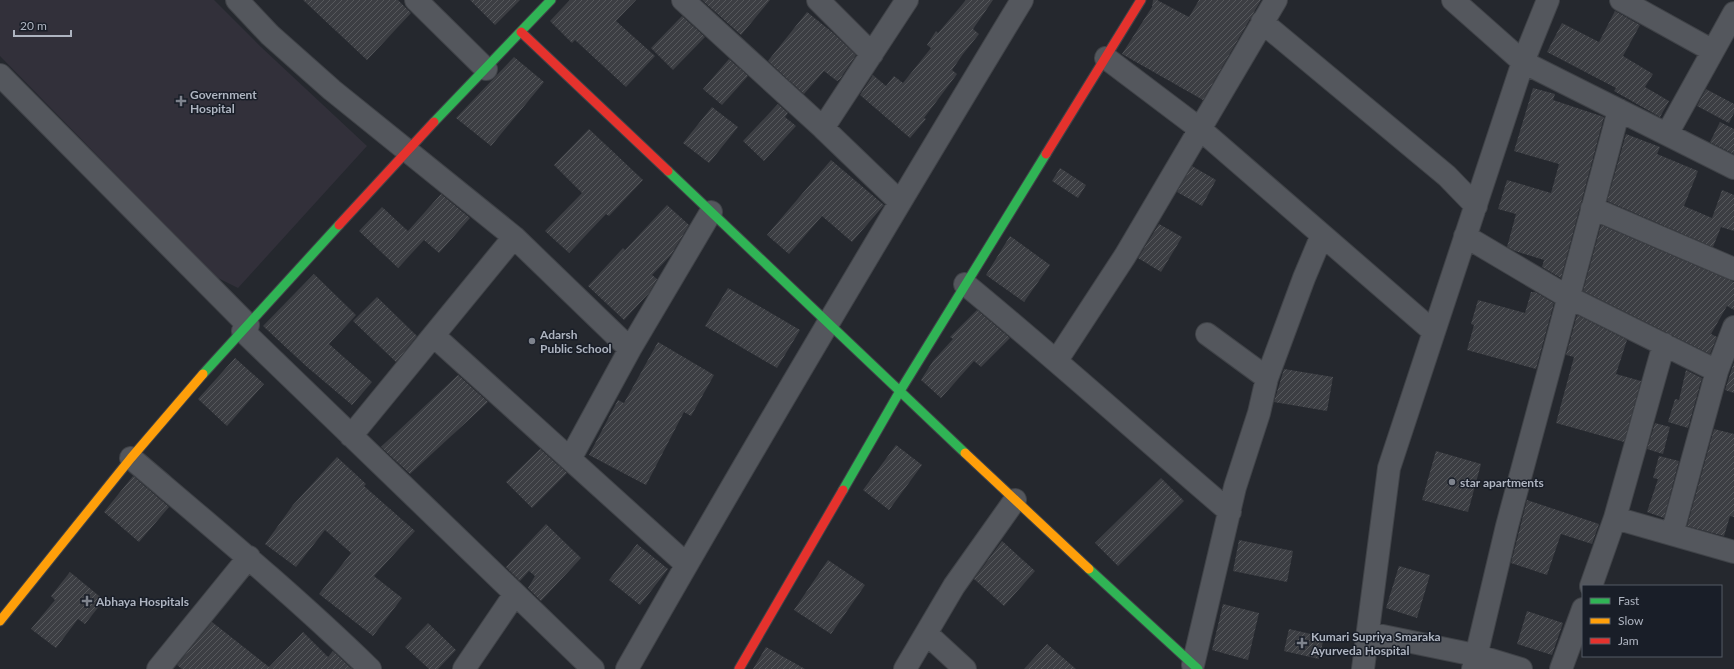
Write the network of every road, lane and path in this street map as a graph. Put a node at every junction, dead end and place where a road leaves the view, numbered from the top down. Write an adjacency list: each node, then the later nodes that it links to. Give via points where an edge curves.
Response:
1 (237, 0): 26 (street, via 270,35 310,71)
2 (416, 0): 20 (street)
3 (551, 0): 15 (street)
4 (683, 0): 23 (street)
5 (818, 0): 17 (street)
6 (907, 0): 17 (street)
7 (1022, 0): 28 (street)
8 (1141, 0): 18 (street)
9 (1276, 0): 14 (street)
10 (1453, 0): 19 (street)
11 (1548, 0): 19 (street)
12 (1621, 0): 16 (street)
13 (1734, 13): 16 (street)
14 (1262, 22): 24 (street); 29 (street, via 1447,176)
15 (521, 32): 20 (street); 31 (street)
16 (1713, 51): 25 (street)
17 (872, 54): 23 (street)
18 (1106, 58): 24 (street); 36 (street)
19 (1523, 62): 22 (street); 29 (street)
20 (486, 69): 26 (street)
21 (0, 75): 40 (street)
22 (1619, 110): 25 (street); 30 (street)
23 (823, 128): 28 (street)
24 (1200, 129): 32 (street); 46 (street, via 1125,256)
25 (1666, 134): 27 (street)
26 (408, 150): 34 (street); 40 (street)
27 (1734, 168)
28 (900, 202): 38 (street)
29 (1476, 206): 33 (street)
30 (1592, 208): 35 (street); 37 (street)
31 (711, 212): 38 (street); 45 (street)
32 (1322, 235): 41 (street); 48 (street)
33 (1465, 236): 37 (street); 41 (street)
34 (514, 237): 43 (street); 45 (street)
35 (1734, 269)
36 (965, 284): 46 (street); 49 (street)
37 (1568, 296): 44 (street); 66 (street)
38 (828, 324): 49 (street); 59 (street)
39 (1734, 327): 47 (street)
40 (245, 328): 50 (street); 51 (street)
41 (1434, 332): 64 (street, via 1389,468)
42 (1207, 334): 48 (street)
43 (434, 336): 50 (street); 52 (street)
44 (1664, 344): 47 (street); 55 (street)
45 (630, 349): 52 (street)
46 (1057, 360): 54 (street)
47 (1717, 372): 56 (street)
48 (1267, 378): 54 (street)
49 (900, 391): 53 (street); 73 (street)
50 (351, 436): 61 (street)
51 (131, 458): 58 (street); 63 (street)
52 (570, 459): 59 (street)
53 (1015, 500): 65 (street, via 954,586); 67 (street)
54 (1230, 512): 67 (street)
55 (1615, 518): 56 (street); 60 (street)
56 (1672, 534): 57 (street)
57 (1734, 552)
58 (249, 557): 68 (street); 69 (street)
59 (686, 564): 72 (street)
60 (1591, 585)
61 (515, 594): 70 (street); 71 (street)
62 (1582, 612): 78 (street)
63 (0, 621)
64 (1368, 633): 66 (street); 76 (street)
65 (927, 634): 74 (street); 75 (street)
66 (1474, 662): 77 (street)
67 (1196, 667)
68 (158, 669)
69 (370, 669)
70 (464, 669)
71 (593, 669)
72 (627, 669)
73 (739, 669)
74 (905, 669)
75 (965, 669)
76 (1363, 669)
77 (1521, 669)
78 (1562, 669)

